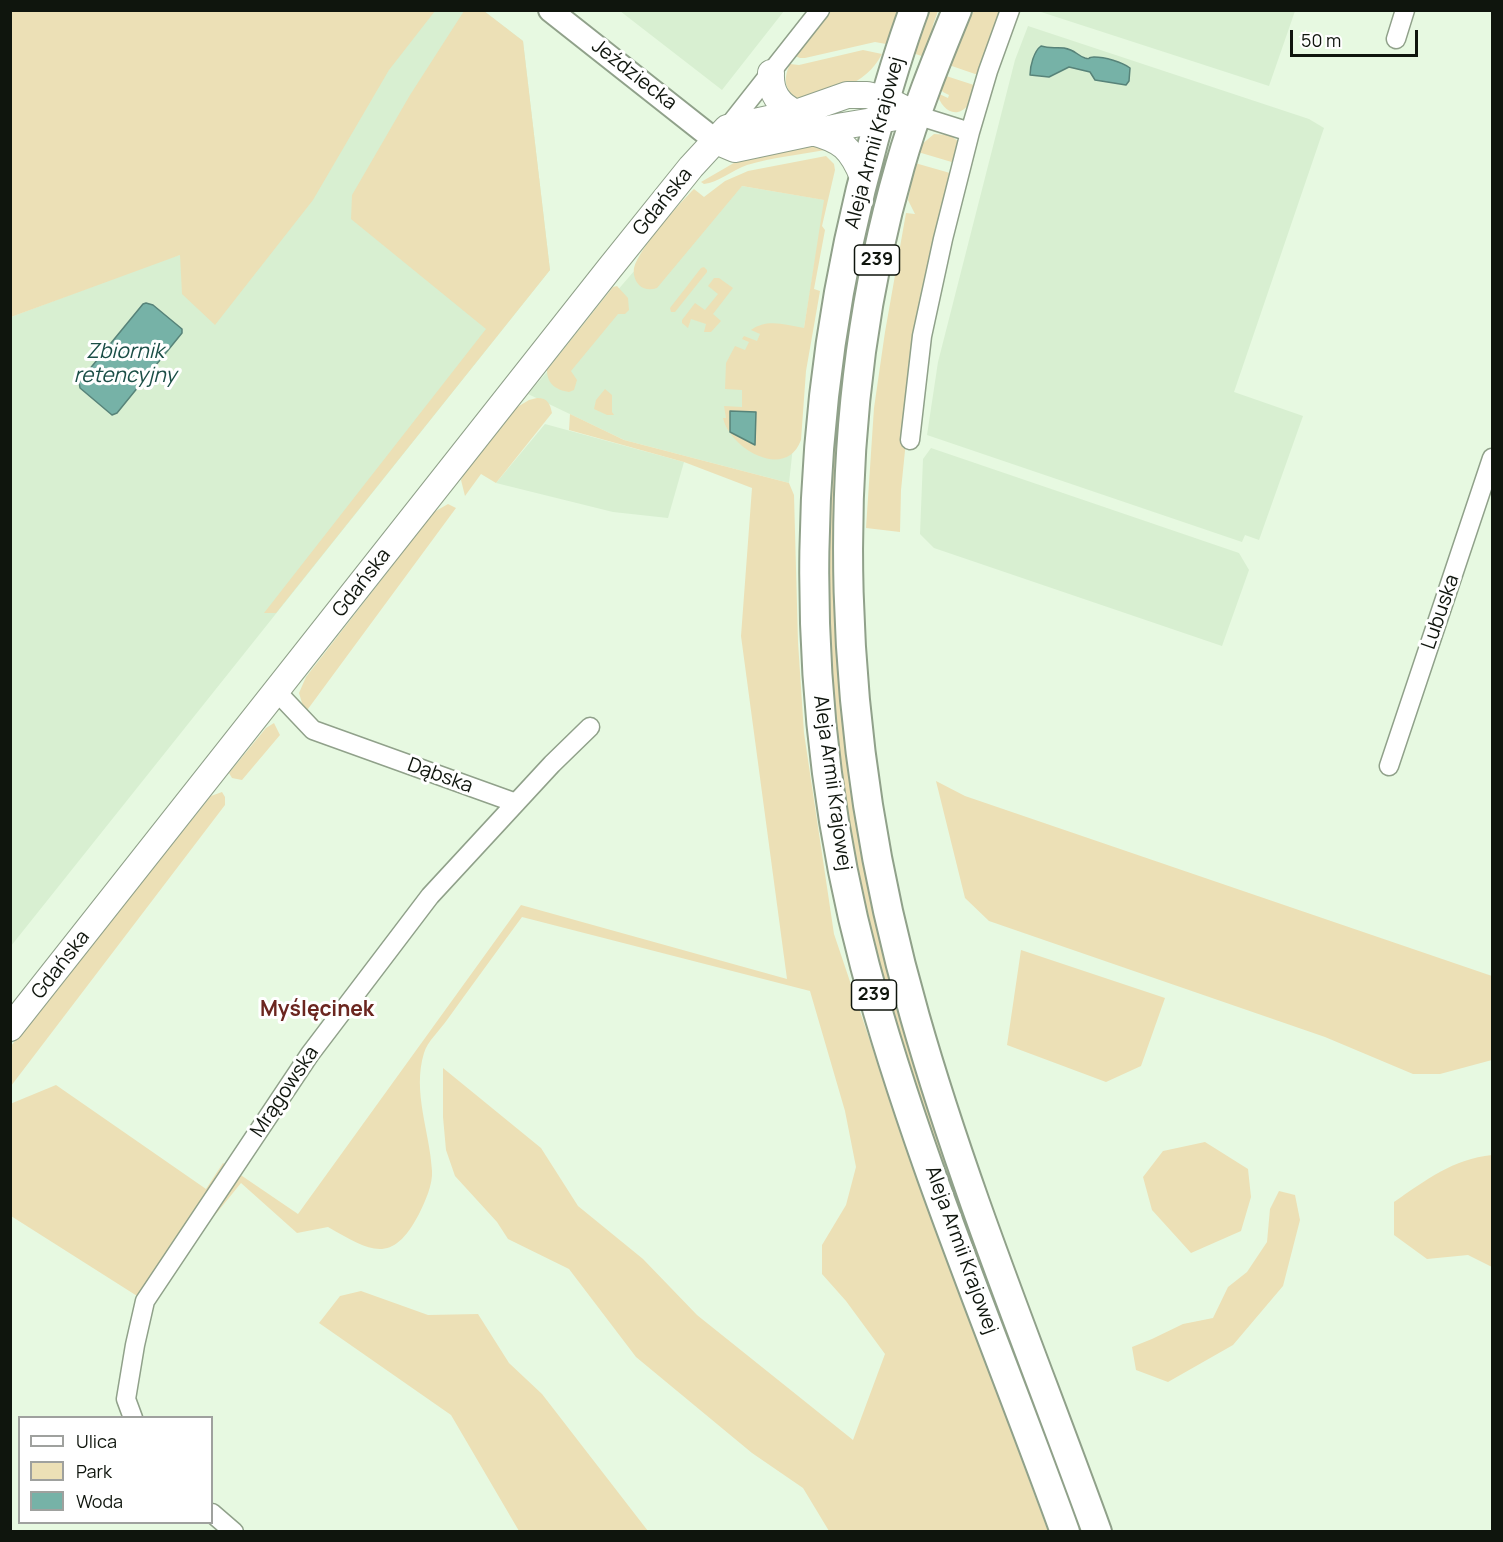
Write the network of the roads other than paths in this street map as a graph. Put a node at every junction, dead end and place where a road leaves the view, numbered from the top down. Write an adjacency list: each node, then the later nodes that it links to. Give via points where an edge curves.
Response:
1 (550, 10): 13 (street, Jeździecka)
2 (820, 10): 8 (street, Gdańska)
3 (914, 10): 9 (main road, Aleja Armii Krajowej / 239)
4 (957, 10): 10 (main road, Aleja Armii Krajowej / 239)
5 (1010, 10): 12 (street)
6 (1404, 10): 7 (street)
7 (1396, 39)
8 (771, 73): 11 (main road, via 776,97); 13 (street, Gdańska)
9 (882, 109): 10 (main road); 11 (main road, via 867,94 847,95); 14 (main road, Aleja Armii Krajowej / 239)
10 (916, 115): 12 (street, Aleja Armii Krajowej); 26 (main road, Aleja Armii Krajowej / 239, via 876,266 859,370 849,471 847,541 852,652 864,780 892,929 930,1068)
11 (804, 123): 13 (main road); 14 (main road, via 839,142 853,157)
12 (970, 132): 15 (street, via 922,336)
13 (722, 135): 17 (main road, Gdańska, via 609,269)
14 (863, 177): 25 (main road, Aleja Armii Krajowej / 239, via 834,319 816,470 815,626 828,783 857,933 899,1079)
15 (910, 440)
16 (1492, 458): 19 (street, Lubuska)
17 (278, 692): 20 (street, Dąbska, via 313,730); 21 (main road, Gdańska)
18 (590, 727): 20 (street)
19 (1389, 766)
20 (516, 803): 22 (street, Mrągowska, via 430,896 310,1054 145,1301 126,1399)
21 (10, 1028)
22 (132, 1416)
23 (213, 1514): 24 (street)
24 (234, 1532)
25 (1065, 1532)
26 (1097, 1532)

